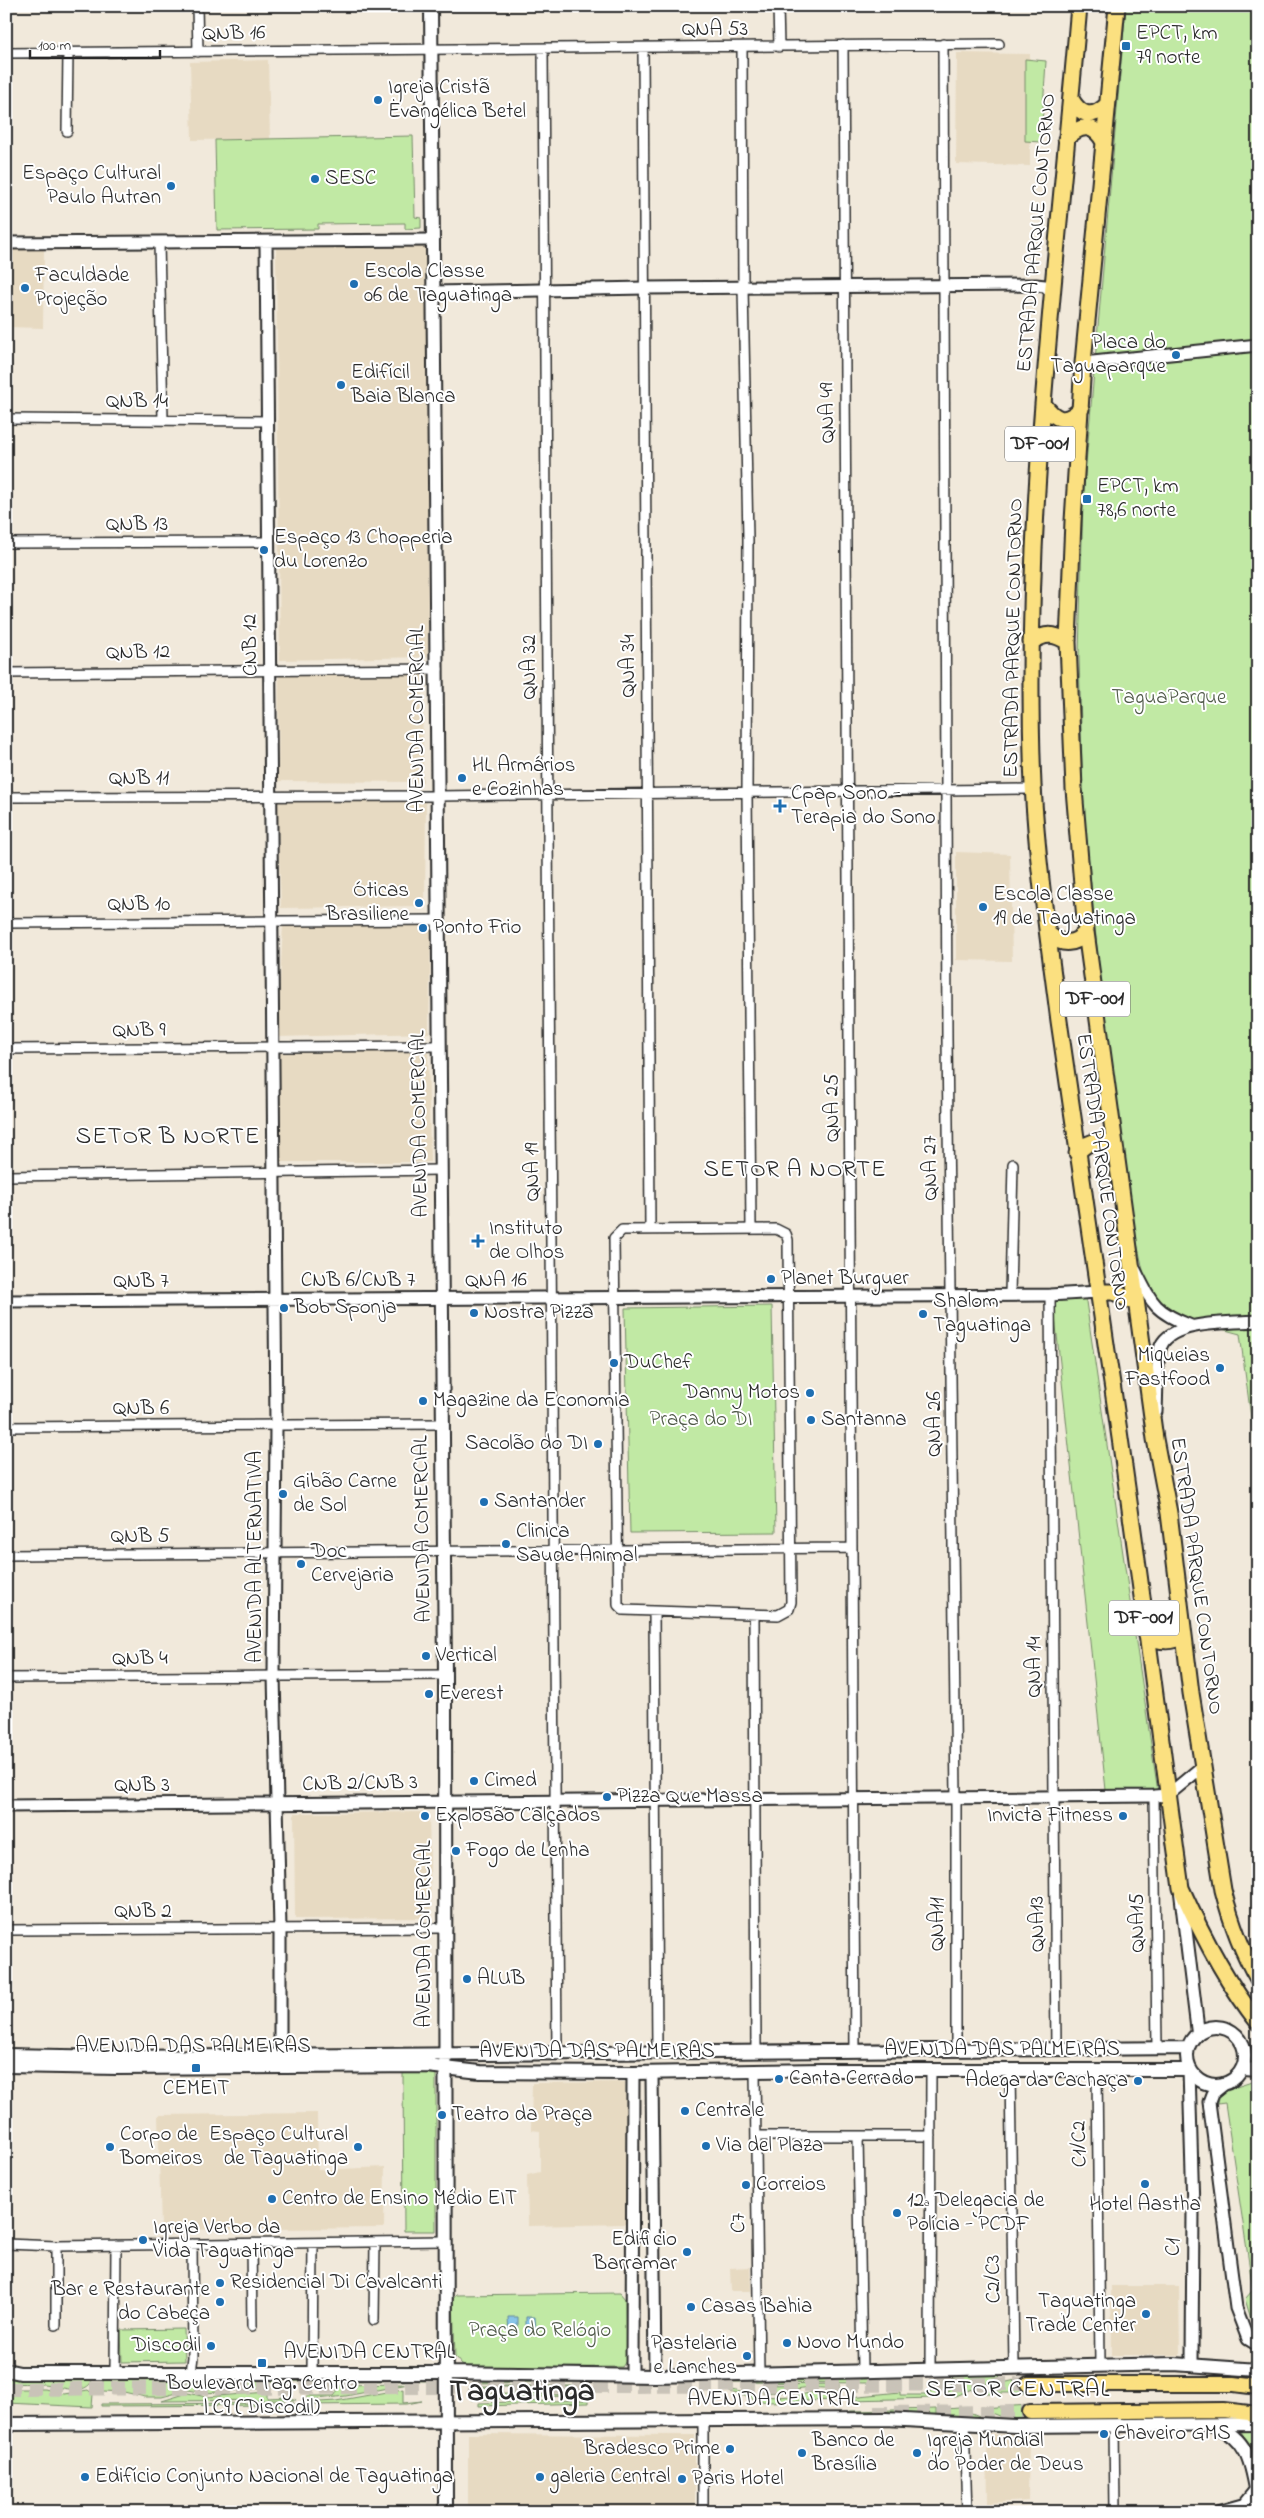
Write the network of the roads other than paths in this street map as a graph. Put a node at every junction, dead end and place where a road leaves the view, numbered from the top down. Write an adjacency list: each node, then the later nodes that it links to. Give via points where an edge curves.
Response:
1 (197, 6): 14 (street)
2 (431, 6): 13 (main road, AVENIDA COMERCIAL)
3 (778, 6): 10 (street)
4 (1079, 6): 17 (highway, ESTRADA PARQUE CONTORNO / DF-001)
5 (1118, 6): 18 (highway, ESTRADA PARQUE CONTORNO / DF-001)
6 (943, 44): 7 (street, QNA 53); 8 (street, QNA 53); 29 (street, QNA 27)
7 (999, 44)
8 (843, 45): 10 (street, QNA 53); 28 (street, QNA 49)
9 (742, 47): 10 (street, QNA 53); 11 (street, QNA 53); 30 (street)
10 (779, 47)
11 (643, 48): 12 (street, QNA 53); 31 (street, QNA 34)
12 (543, 49): 13 (street, QNA 53); 32 (street, QNA 32)
13 (431, 50): 14 (street, QNB 16); 22 (main road, AVENIDA COMERCIAL)
14 (198, 52): 16 (street, QNB 16)
15 (6, 53): 16 (street, QNB 16)
16 (68, 53): 19 (street)
17 (1071, 99): 18 (highway, via 1079,111 1087,115 1096,114); 20 (highway, ESTRADA PARQUE CONTORNO / DF-001)
18 (1107, 105): 21 (highway, ESTRADA PARQUE CONTORNO / DF-001)
19 (67, 131)
20 (1066, 139): 21 (highway, via 1074,130 1089,128 1098,132); 26 (highway, ESTRADA PARQUE CONTORNO / DF-001)
21 (1104, 142): 36 (highway, ESTRADA PARQUE CONTORNO / DF-001)
22 (433, 240): 23 (street); 33 (main road, AVENIDA COMERCIAL)
23 (266, 242): 25 (street); 41 (street, CNB 12)
24 (6, 243): 25 (street)
25 (158, 243): 40 (street)
26 (1054, 274): 27 (street); 34 (highway, ESTRADA PARQUE CONTORNO / DF-001)
27 (1036, 285): 29 (street); 34 (street, via 1045,286)
28 (844, 286): 29 (street); 30 (street); 51 (street, QNA 49)
29 (944, 286): 50 (street, QNA 27)
30 (743, 287): 31 (street); 52 (street, via 748,539)
31 (645, 288): 32 (street); 53 (street, QNA 34)
32 (545, 291): 33 (street); 54 (street, QNA 32)
33 (433, 292): 47 (main road, AVENIDA COMERCIAL)
34 (1053, 294): 37 (highway, ESTRADA PARQUE CONTORNO / DF-001)
35 (1258, 345): 36 (street)
36 (1083, 364): 38 (highway, ESTRADA PARQUE CONTORNO / DF-001)
37 (1043, 404): 38 (highway, via 1052,415 1064,419 1071,418); 44 (highway, ESTRADA PARQUE CONTORNO / DF-001)
38 (1080, 409): 45 (highway, ESTRADA PARQUE CONTORNO / DF-001)
39 (6, 419): 40 (street, QNB 14)
40 (163, 419): 41 (street, QNB 14)
41 (267, 420): 42 (street, CNB 12)
42 (268, 542): 43 (street, QNB 13); 46 (street, CNB 12)
43 (6, 543)
44 (1031, 642): 45 (highway, via 1044,634 1052,634); 49 (highway, ESTRADA PARQUE CONTORNO / DF-001)
45 (1068, 642): 61 (highway, ESTRADA PARQUE CONTORNO / DF-001, via 1074,789)
46 (270, 669): 47 (street, QNB 12); 48 (street, QNB 12); 55 (street, CNB 12)
47 (438, 669): 56 (main road, AVENIDA COMERCIAL)
48 (6, 673)
49 (1033, 788): 50 (street, QNB 11); 62 (highway, ESTRADA PARQUE CONTORNO / DF-001)
50 (947, 790): 51 (street, QNB 11); 77 (street, QNA 27)
51 (848, 791): 52 (street, QNB 11); 81 (street, QNA 25)
52 (747, 792): 53 (street, QNB 11); 73 (street)
53 (646, 793): 54 (street, QNB 11); 74 (street, QNA 34)
54 (548, 794): 56 (street, QNB 11); 63 (street, QNA 32)
55 (272, 796): 56 (street, QNB 11); 57 (street, QNB 11); 59 (street, CNB 12)
56 (438, 796): 58 (main road, AVENIDA COMERCIAL)
57 (6, 797)
58 (439, 920): 59 (street, QNB 10); 64 (main road, AVENIDA COMERCIAL)
59 (272, 921): 60 (street, QNB 10); 65 (street, CNB 12)
60 (6, 923)
61 (1086, 932): 62 (highway, via 1080,940 1072,943 1056,940); 67 (highway, ESTRADA PARQUE CONTORNO / DF-001)
62 (1048, 934): 68 (highway, ESTRADA PARQUE CONTORNO / DF-001)
63 (549, 1044): 84 (street, QNA 19)
64 (440, 1046): 65 (street, QNB 9); 70 (main road, AVENIDA COMERCIAL)
65 (272, 1047): 66 (street, QNB 9); 71 (street, AVENIDA ALTERNATIVA)
66 (6, 1050)
67 (1116, 1151): 68 (highway, via 1096,1140); 75 (highway, ESTRADA PARQUE CONTORNO / DF-001)
68 (1077, 1153): 76 (highway, ESTRADA PARQUE CONTORNO / DF-001)
69 (1013, 1164): 78 (street)
70 (441, 1170): 71 (street); 85 (main road, AVENIDA COMERCIAL)
71 (274, 1173): 72 (street); 83 (street, AVENIDA ALTERNATIVA)
72 (6, 1176)
73 (751, 1229): 74 (street); 80 (street, via 776,1229 786,1234)
74 (650, 1230): 82 (street, via 622,1230 614,1238)
75 (1132, 1264): 87 (highway, ESTRADA PARQUE CONTORNO / DF-001); 89 (street, via 1152,1304 1168,1317)
76 (1098, 1292): 79 (street, QNA 16); 87 (highway, via 1114,1292); 103 (highway, ESTRADA PARQUE CONTORNO / DF-001)
77 (951, 1295): 78 (street, QNA 16); 81 (street, QNA 16); 112 (street, QNA 26)
78 (1010, 1295): 79 (street, QNA 16)
79 (1050, 1295): 110 (street, QNA 14)
80 (789, 1296): 81 (street, QNA 16); 82 (street, QNA 16); 94 (street)
81 (852, 1296): 95 (street, QNA 25)
82 (615, 1298): 84 (street, QNA 16); 96 (street)
83 (275, 1299): 85 (street, CNB 6/CNB 7); 86 (street, QNB 7); 91 (street, AVENIDA ALTERNATIVA)
84 (551, 1299): 85 (street, QNA 16); 97 (street, QNA 19)
85 (441, 1300): 90 (main road, AVENIDA COMERCIAL)
86 (6, 1301)
87 (1136, 1303): 93 (highway, ESTRADA PARQUE CONTORNO / DF-001)
88 (1258, 1321): 89 (street)
89 (1191, 1326): 93 (street, via 1174,1333 1160,1348)
90 (441, 1424): 91 (street, QNB 6); 98 (main road, AVENIDA COMERCIAL)
91 (276, 1425): 92 (street, QNB 6); 99 (street, AVENIDA ALTERNATIVA)
92 (6, 1427)
93 (1154, 1436): 104 (highway, ESTRADA PARQUE CONTORNO / DF-001, via 1169,1513)
94 (791, 1548): 95 (street, QNB 5); 96 (street, QNB 5); 102 (street, via 789,1609 778,1615)
95 (852, 1548): 111 (street, QNA 25)
96 (617, 1549): 97 (street, QNB 5); 101 (street, via 618,1606 623,1610)
97 (552, 1550): 98 (street, QNB 5); 113 (street, QNA 19)
98 (443, 1552): 99 (street, QNB 5); 105 (main road, AVENIDA COMERCIAL)
99 (274, 1554): 100 (street, QNB 5); 106 (street, AVENIDA ALTERNATIVA)
100 (6, 1555)
101 (654, 1611): 102 (street); 114 (street)
102 (754, 1614): 115 (street)
103 (1147, 1636): 104 (highway, via 1166,1641); 109 (highway, ESTRADA PARQUE CONTORNO / DF-001)
104 (1184, 1636): 108 (highway, ESTRADA PARQUE CONTORNO / DF-001)
105 (445, 1675): 106 (street, QNB 4); 116 (main road, AVENIDA COMERCIAL)
106 (274, 1676): 107 (street, QNB 4); 117 (street, AVENIDA ALTERNATIVA)
107 (6, 1678)
108 (1203, 1766): 109 (street); 123 (highway, ESTRADA PARQUE CONTORNO / DF-001, via 1229,1913 1244,1955)
109 (1161, 1795): 110 (street, CNB 2/CNB 3); 119 (highway, ESTRADA PARQUE CONTORNO / DF-001); 127 (street, QNA15)
110 (1054, 1797): 112 (street, CNB 2/CNB 3); 130 (street, QNA13)
111 (853, 1798): 112 (street, CNB 2/CNB 3); 115 (street, CNB 2/CNB 3); 133 (street, QNA 25)
112 (956, 1798): 128 (street, QNA11)
113 (554, 1800): 114 (street, CNB 2/CNB 3); 116 (street, CNB 2/CNB 3); 138 (street, QNA 19)
114 (653, 1800): 115 (street, CNB 2/CNB 3); 135 (street)
115 (754, 1800): 137 (street)
116 (444, 1802): 117 (street, CNB 2/CNB 3); 120 (main road, AVENIDA COMERCIAL)
117 (278, 1804): 118 (street, QNB 3); 121 (street, AVENIDA ALTERNATIVA)
118 (6, 1806)
119 (1181, 1888): 124 (highway, ESTRADA PARQUE CONTORNO / DF-001, via 1204,1936 1242,2002); 125 (main road)
120 (447, 1928): 121 (street, QNB 2); 139 (main road, AVENIDA COMERCIAL)
121 (280, 1929): 122 (street, QNB 2); 142 (street, AVENIDA ALTERNATIVA)
122 (6, 1930)
123 (1258, 1979)
124 (1258, 2022)
125 (1198, 2033): 126 (main road); 148 (main road, via 1210,2028 1223,2028 1235,2033 1243,2043)
126 (1187, 2048): 127 (main road, AVENIDA DAS PALMEIRAS); 153 (main road)
127 (1157, 2049): 131 (main road, AVENIDA DAS PALMEIRAS)
128 (956, 2050): 129 (main road, AVENIDA DAS PALMEIRAS); 134 (main road, AVENIDA DAS PALMEIRAS)
129 (1011, 2050): 130 (main road, AVENIDA DAS PALMEIRAS); 146 (main road, via 982,2062)
130 (1056, 2050): 131 (main road, AVENIDA DAS PALMEIRAS)
131 (1135, 2050): 147 (main road, via 1141,2061)
132 (822, 2051): 133 (main road, AVENIDA DAS PALMEIRAS); 137 (main road, AVENIDA DAS PALMEIRAS); 149 (main road, via 814,2059)
133 (855, 2051): 134 (main road, AVENIDA DAS PALMEIRAS)
134 (900, 2051): 150 (main road, via 907,2061)
135 (657, 2052): 136 (main road, AVENIDA DAS PALMEIRAS); 138 (main road, AVENIDA DAS PALMEIRAS)
136 (724, 2052): 137 (main road, AVENIDA DAS PALMEIRAS); 158 (main road, via 729,2054 732,2064)
137 (756, 2052)
138 (557, 2053): 140 (main road, AVENIDA DAS PALMEIRAS)
139 (445, 2054): 140 (main road, AVENIDA DAS PALMEIRAS); 142 (main road, AVENIDA DAS PALMEIRAS); 145 (main road, AVENIDA COMERCIAL)
140 (529, 2054): 157 (main road, via 526,2062)
141 (6, 2055): 143 (main road, AVENIDA DAS PALMEIRAS)
142 (280, 2061): 143 (main road, AVENIDA DAS PALMEIRAS); 145 (main road, AVENIDA DAS PALMEIRAS)
143 (117, 2063): 144 (main road, AVENIDA DAS PALMEIRAS)
144 (6, 2066)
145 (445, 2069): 157 (main road, AVENIDA DAS PALMEIRAS); 171 (main road, AVENIDA COMERCIAL)
146 (986, 2069): 151 (main road, AVENIDA DAS PALMEIRAS); 152 (main road, AVENIDA DAS PALMEIRAS)
147 (1130, 2069): 153 (main road, AVENIDA DAS PALMEIRAS); 156 (main road, AVENIDA DAS PALMEIRAS)
148 (1244, 2069): 154 (main road); 161 (main road, via 1236,2080)
149 (821, 2070): 150 (main road, AVENIDA DAS PALMEIRAS); 155 (main road, AVENIDA DAS PALMEIRAS)
150 (898, 2070): 151 (main road, AVENIDA DAS PALMEIRAS)
151 (931, 2070): 166 (street)
152 (1010, 2070): 156 (main road, AVENIDA DAS PALMEIRAS); 187 (street, C2/C3)
153 (1189, 2070): 161 (main road, via 1203,2084); 163 (street, C1)
154 (1258, 2070)
155 (755, 2071): 158 (main road, AVENIDA DAS PALMEIRAS); 164 (street, C7)
156 (1097, 2071): 186 (street, C1/C2)
157 (530, 2072): 159 (main road, AVENIDA DAS PALMEIRAS)
158 (726, 2072): 160 (main road, AVENIDA DAS PALMEIRAS)
159 (633, 2073): 160 (main road, AVENIDA DAS PALMEIRAS); 167 (street)
160 (652, 2073): 168 (street)
161 (1223, 2085): 162 (street, via 1212,2094 1209,2102)
162 (1213, 2128): 163 (street); 184 (street, via 1236,2308 1248,2339)
163 (1191, 2129): 185 (street, C1, via 1194,2208)
164 (756, 2136): 165 (street); 195 (street, C7)
165 (858, 2136): 166 (street); 191 (street)
166 (931, 2136): 189 (street)
167 (633, 2176): 168 (street, via 645,2180); 169 (street)
168 (653, 2178): 170 (street)
169 (633, 2200): 170 (street, via 647,2194); 179 (street)
170 (653, 2200): 180 (street)
171 (445, 2241): 172 (street); 198 (main road, AVENIDA COMERCIAL)
172 (375, 2242): 173 (street); 181 (street)
173 (313, 2243): 176 (street); 194 (street)
174 (6, 2244): 178 (street)
175 (192, 2244): 176 (street); 177 (street); 193 (street)
176 (251, 2244): 183 (street)
177 (116, 2245): 178 (street); 192 (street)
178 (56, 2246): 182 (street)
179 (633, 2290): 180 (street); 196 (street)
180 (654, 2290): 197 (street)
181 (374, 2320)
182 (56, 2326)
183 (252, 2326)
184 (1258, 2345)
185 (1192, 2364): 186 (main road, AVENIDA CENTRAL); 190 (main road, AVENIDA CENTRAL)
186 (1100, 2366): 187 (main road, AVENIDA CENTRAL)
187 (1014, 2367): 189 (main road, AVENIDA CENTRAL)
188 (6, 2370): 192 (main road, AVENIDA CENTRAL, via 20,2373)
189 (930, 2370): 191 (main road, AVENIDA CENTRAL)
190 (1258, 2370)
191 (862, 2371): 195 (main road, AVENIDA CENTRAL)
192 (115, 2372): 193 (main road, AVENIDA CENTRAL)
193 (191, 2372): 194 (main road, AVENIDA CENTRAL)
194 (312, 2373): 198 (main road, AVENIDA CENTRAL)
195 (759, 2374): 197 (main road, AVENIDA CENTRAL)
196 (632, 2376): 197 (main road, AVENIDA CENTRAL); 198 (main road, AVENIDA CENTRAL)
197 (655, 2376)
198 (445, 2377): 203 (main road)
199 (1028, 2384): 200 (main road)
200 (1258, 2386)
201 (1030, 2412): 202 (main road, via 1223,2410)
202 (1258, 2414)
203 (445, 2420): 204 (main road, AVENIDA CENTRAL); 206 (main road, AVENIDA CENTRAL); 212 (main road)
204 (703, 2420): 205 (main road, AVENIDA CENTRAL, via 886,2419); 213 (street)
205 (964, 2423): 209 (main road, AVENIDA CENTRAL); 214 (street)
206 (6, 2424)
207 (1210, 2424): 208 (main road, AVENIDA CENTRAL); 209 (main road, AVENIDA CENTRAL); 210 (main road, via 1226,2430 1242,2443)
208 (1258, 2424)
209 (1114, 2426): 215 (street)
210 (1257, 2495): 211 (main road)
211 (1230, 2511)
212 (446, 2512)
213 (703, 2512)
214 (967, 2512)
215 (1115, 2512)

